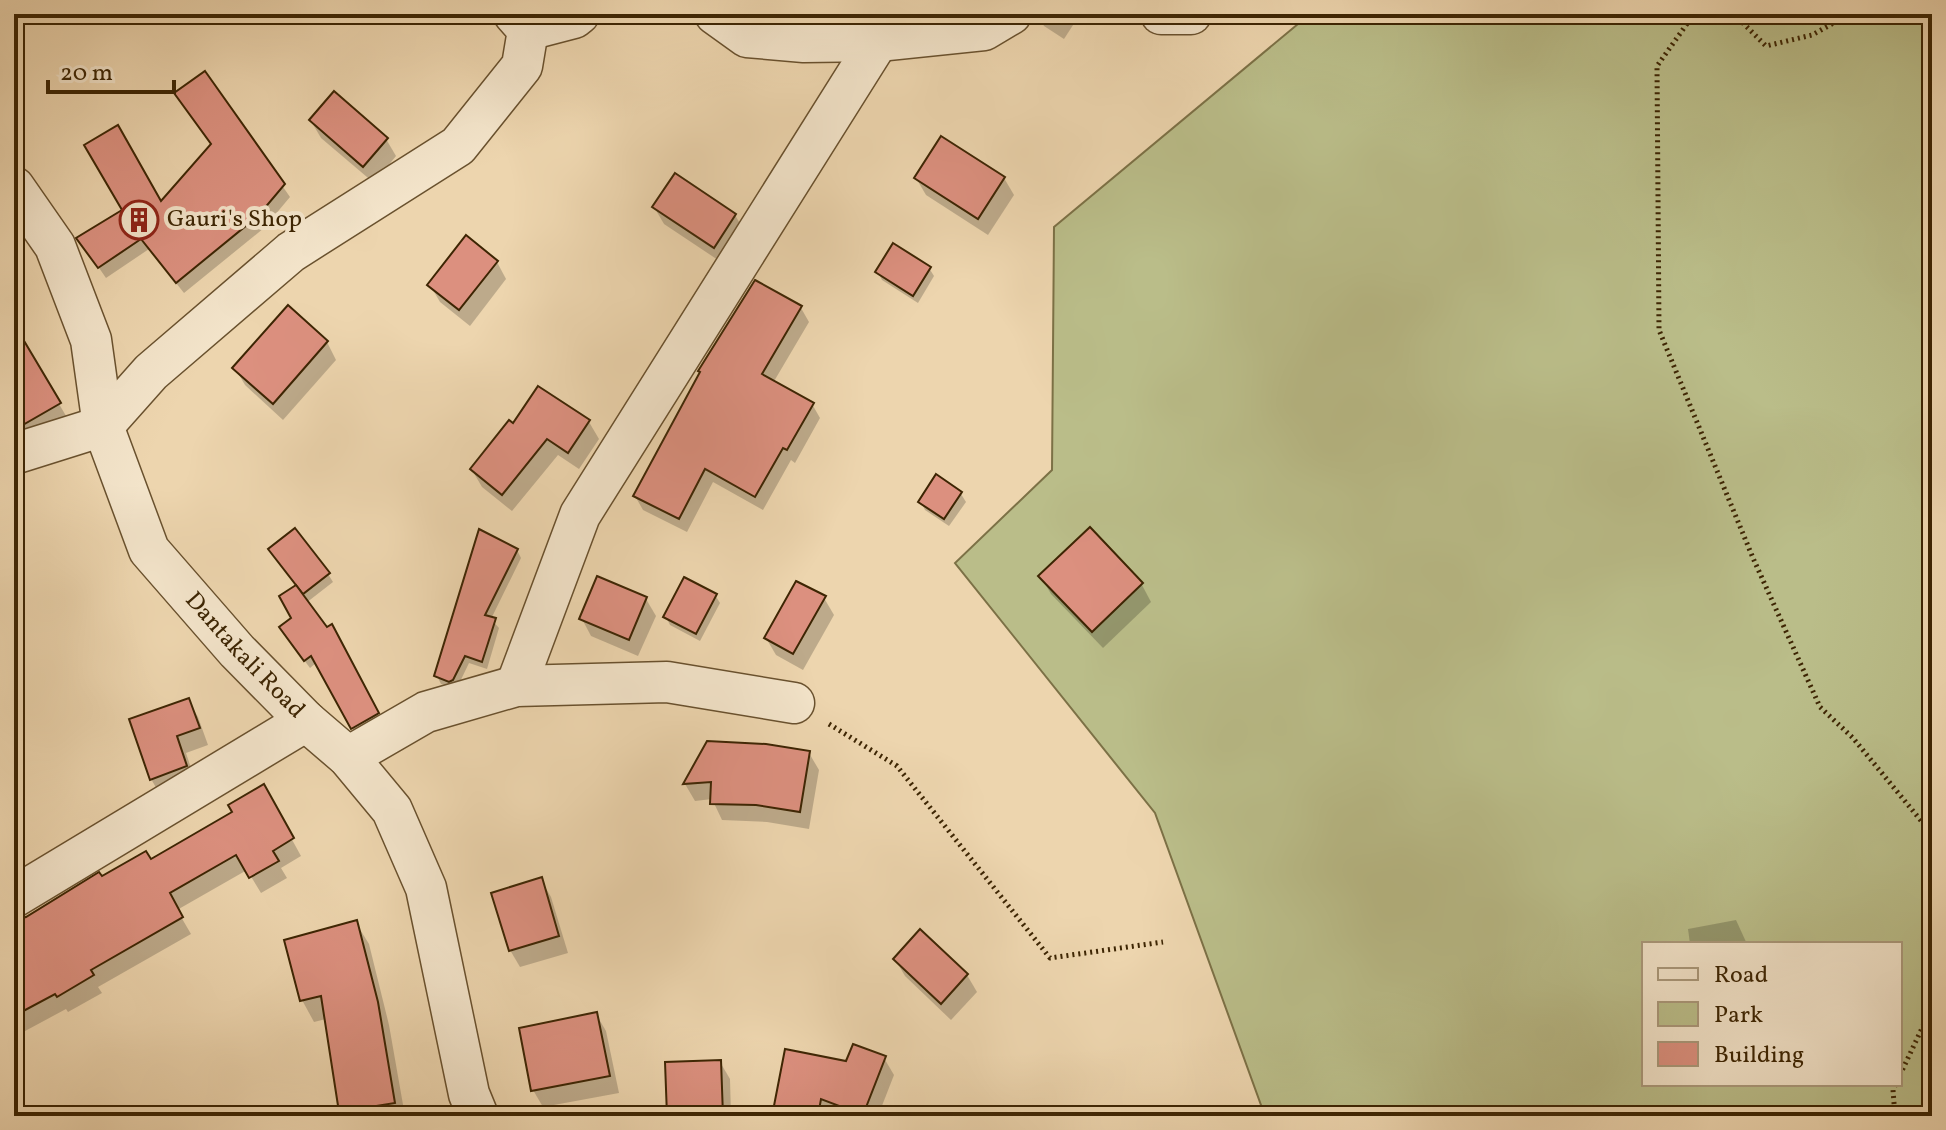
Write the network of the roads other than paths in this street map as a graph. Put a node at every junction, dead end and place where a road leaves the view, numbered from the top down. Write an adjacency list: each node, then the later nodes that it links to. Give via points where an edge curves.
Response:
1 (579, 14): 6 (street)
2 (715, 14): 7 (street, via 747,37)
3 (1011, 14): 7 (street, via 984,30)
4 (1161, 14): 5 (street)
5 (1191, 14)
6 (521, 22): 9 (street, via 522,66 458,146 291,252 151,372)
7 (878, 41): 11 (street, via 580,515)
8 (14, 187): 9 (street, Dantakali Road, via 55,246 91,340)
9 (103, 426): 10 (street); 13 (street, Dantakali Road, via 149,550)
10 (14, 454)
11 (516, 686): 12 (street, via 667,682); 14 (street, via 426,712)
12 (794, 703)
13 (306, 721): 14 (street, Dantakali Road); 15 (street)
14 (348, 757): 16 (street, Dantakali Road, via 392,810 426,888)
15 (14, 897)
16 (478, 1116)

